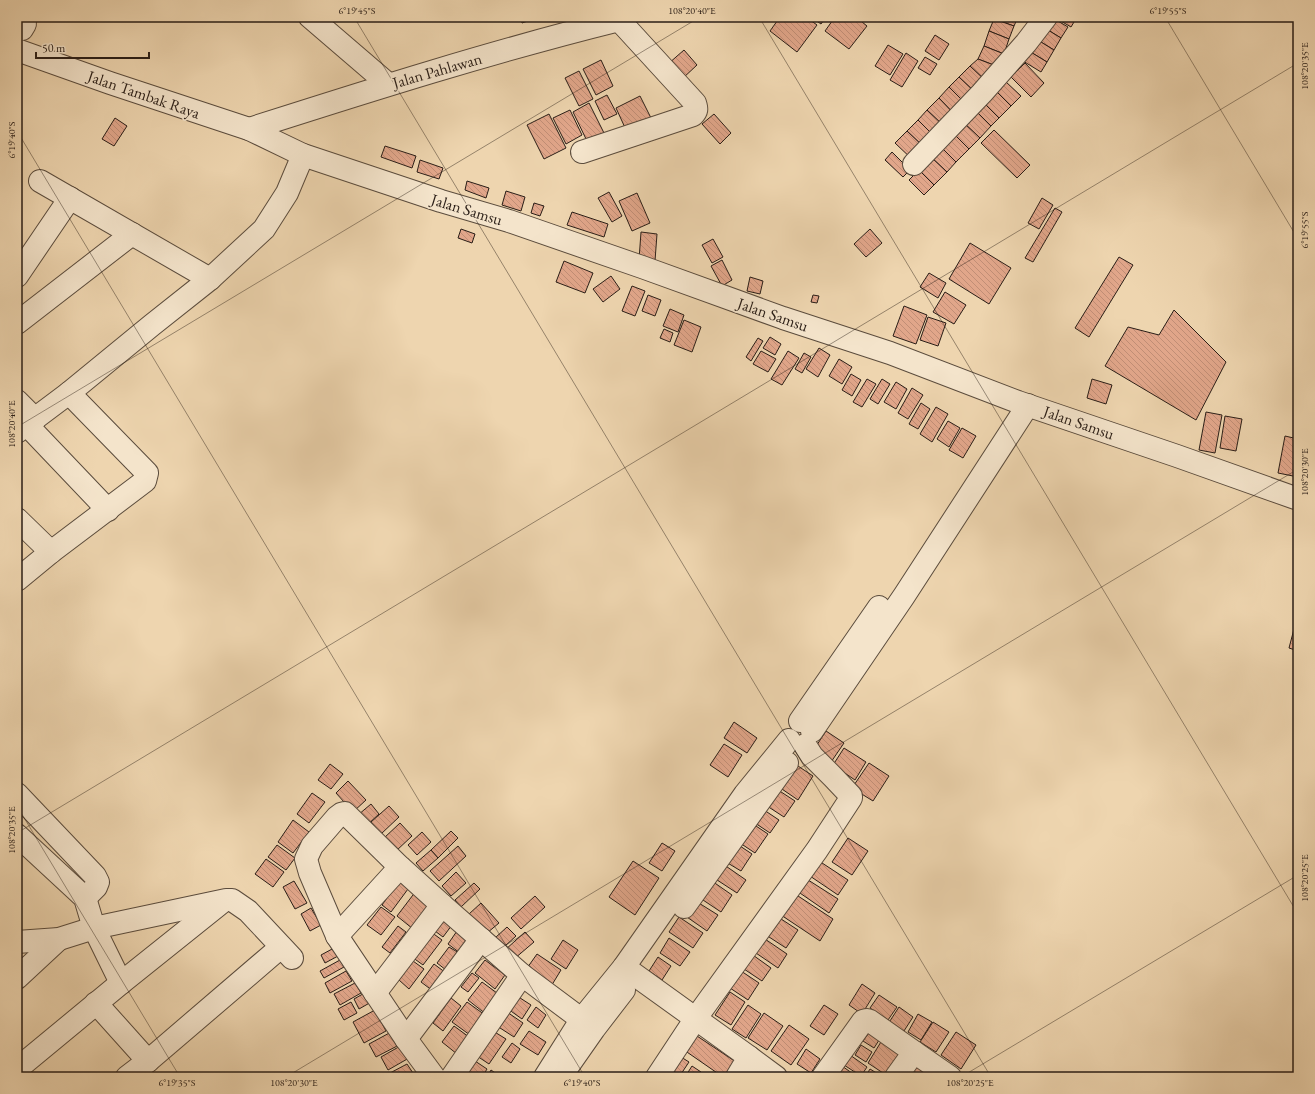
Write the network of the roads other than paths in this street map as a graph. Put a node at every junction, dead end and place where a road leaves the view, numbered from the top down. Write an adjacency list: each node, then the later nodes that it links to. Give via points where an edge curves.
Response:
1 (24, 17): 5 (street, via 25,24)
2 (310, 17): 7 (street)
3 (1046, 17): 11 (street, via 982,93)
4 (621, 18): 7 (street, Jalan Pahlawan); 9 (street, via 695,104 696,112)
5 (17, 30)
6 (17, 50): 8 (street, Jalan Tambak Raya)
7 (388, 84): 8 (street, Jalan Pahlawan)
8 (249, 129): 10 (street, Jalan Samsu)
9 (582, 152)
10 (303, 155): 16 (street, via 287,193 264,229); 20 (street, Jalan Samsu, via 509,221 890,353)
11 (914, 164)
12 (40, 181): 13 (street)
13 (70, 198): 14 (street); 15 (street)
14 (132, 234): 16 (street); 17 (street)
15 (17, 276)
16 (210, 279): 18 (street)
17 (17, 323)
18 (68, 393): 21 (street); 23 (street, via 147,473 145,481)
19 (17, 402): 21 (street)
20 (1023, 404): 22 (street, Jalan Samsu, via 1170,453); 27 (street)
21 (26, 425): 23 (street)
22 (1298, 500)
23 (108, 510): 25 (street)
24 (17, 519): 25 (street)
25 (51, 552): 26 (street)
26 (17, 580)
27 (801, 736): 40 (street, via 745,794); 46 (street, via 812,756 851,798)
28 (17, 794): 29 (street)
29 (52, 830): 30 (street); 32 (street, via 98,882)
30 (24, 842): 32 (street)
31 (400, 867): 34 (street); 36 (street); 36 (street, via 349,815 345,813 337,817 312,846 306,859)
32 (85, 898): 35 (street)
33 (226, 900): 35 (street); 43 (street); 51 (street, via 232,900 248,911 287,953)
34 (442, 904): 37 (street); 44 (street)
35 (94, 928): 38 (street); 43 (street)
36 (337, 936): 44 (street)
37 (481, 939): 41 (street); 48 (street)
38 (59, 940): 39 (street); 42 (street)
39 (17, 942)
40 (630, 971): 46 (street); 47 (street)
41 (522, 975): 47 (street); 55 (street)
42 (17, 978)
43 (121, 983): 45 (street)
44 (375, 993): 48 (street)
45 (96, 1003): 51 (street); 52 (street)
46 (696, 1018): 50 (street); 58 (street)
47 (588, 1024): 56 (street); 57 (street)
48 (406, 1039): 54 (street)
49 (914, 1052): 61 (street, via 870,1021 863,1021); 62 (street); 63 (street)
50 (749, 1057): 59 (street); 60 (street)
51 (148, 1061): 53 (street)
52 (17, 1069)
53 (127, 1077)
54 (434, 1077)
55 (452, 1077)
56 (545, 1077)
57 (561, 1077)
58 (657, 1077)
59 (737, 1077)
60 (776, 1077)
61 (823, 1077)
62 (896, 1077)
63 (950, 1077)

